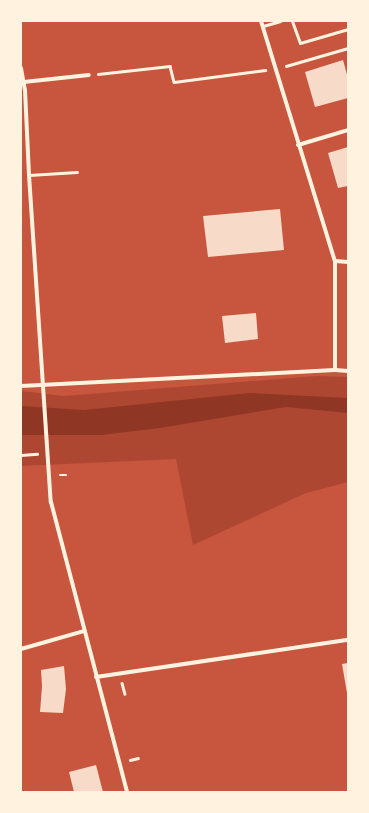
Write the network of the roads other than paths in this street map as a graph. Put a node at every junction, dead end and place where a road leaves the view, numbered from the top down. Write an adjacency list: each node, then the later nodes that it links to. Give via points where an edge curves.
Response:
1 (261, 21): 4 (street)
2 (280, 21): 4 (lane)
3 (292, 21): 5 (lane, via 300,43)
4 (262, 26): 10 (street)
5 (348, 29)
6 (21, 68): 8 (street)
7 (89, 75): 8 (street)
8 (24, 82): 12 (street)
9 (348, 130): 10 (street)
10 (298, 145): 13 (street)
11 (77, 172): 12 (lane)
12 (29, 175): 17 (street)
13 (335, 261): 14 (street); 15 (street)
14 (348, 262)
15 (336, 370): 16 (street); 17 (street)
16 (348, 371)
17 (43, 384): 18 (street); 19 (street, via 51,502)
18 (21, 386)
19 (84, 631): 21 (street); 22 (street)
20 (348, 640): 22 (street)
21 (21, 649)
22 (96, 678): 23 (street)
23 (127, 792)

